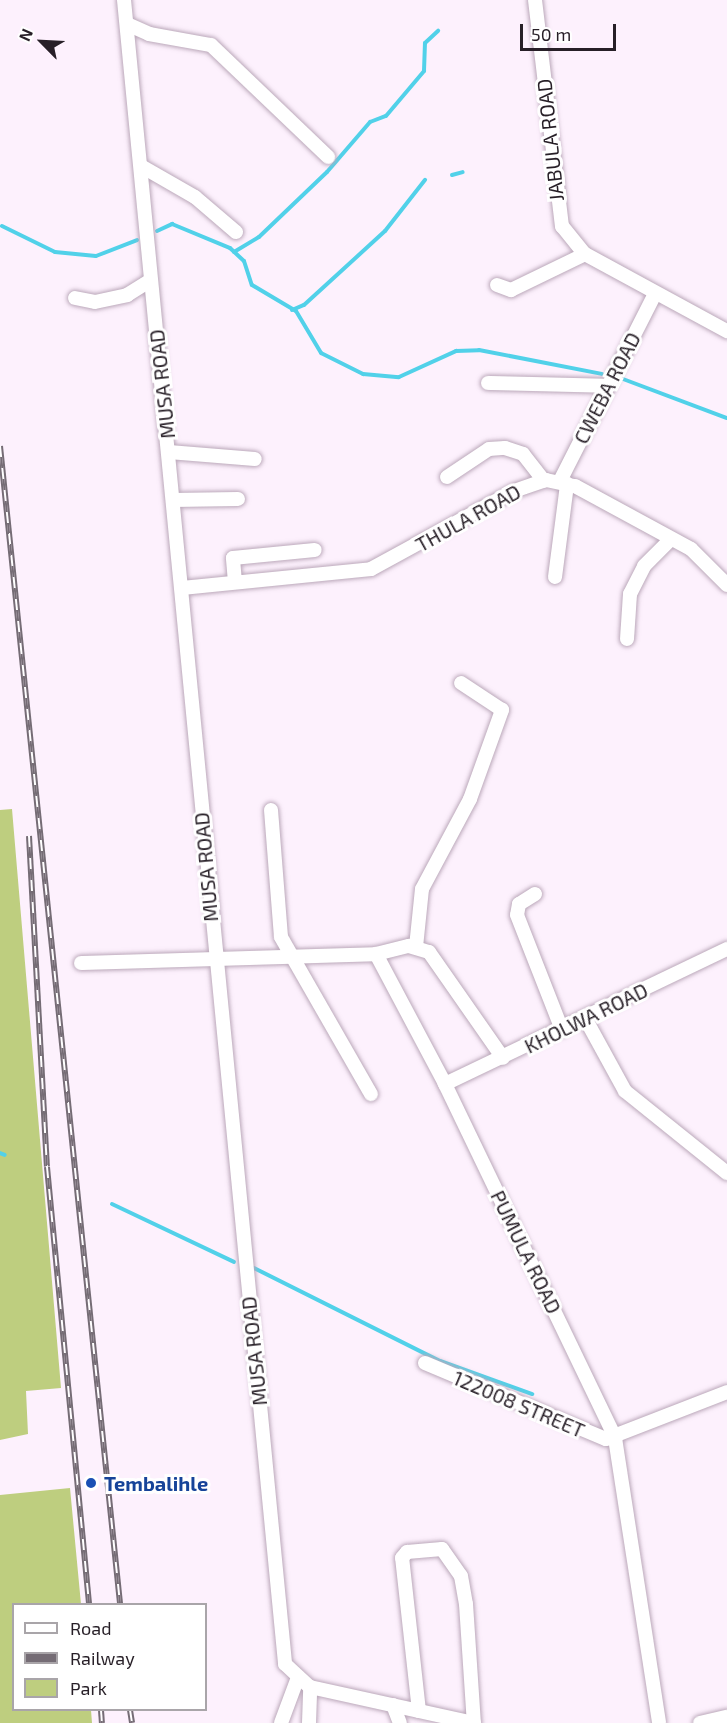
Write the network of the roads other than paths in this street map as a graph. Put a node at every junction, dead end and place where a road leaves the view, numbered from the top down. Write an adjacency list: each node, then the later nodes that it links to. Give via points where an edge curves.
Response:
1 (124, 0): 3 (street, MUSA ROAD)
2 (535, 0): 7 (street, JABULA ROAD, via 556,205 562,226)
3 (127, 24): 4 (street, via 149,34 211,45); 5 (street, MUSA ROAD)
4 (328, 157)
5 (141, 166): 6 (street, via 195,197); 8 (street, MUSA ROAD)
6 (236, 232)
7 (585, 254): 9 (street, via 512,290); 10 (street, JABULA ROAD)
8 (152, 280): 11 (street, via 127,295 95,302); 15 (street, MUSA ROAD)
9 (497, 285)
10 (655, 294): 12 (street, JABULA ROAD); 14 (street, CWEBA ROAD)
11 (75, 298)
12 (727, 331)
13 (488, 383): 14 (street)
14 (608, 386): 19 (street, CWEBA ROAD)
15 (169, 452): 16 (street); 21 (street, MUSA ROAD)
16 (255, 459)
17 (447, 477): 18 (street, via 489,449 505,448 523,454)
18 (544, 481): 19 (street, THULA ROAD); 25 (street, THULA ROAD, via 514,490 371,569)
19 (564, 483): 22 (street, THULA ROAD); 24 (street, CWEBA ROAD)
20 (238, 499): 21 (street)
21 (173, 500): 27 (street, MUSA ROAD)
22 (671, 538): 26 (street, THULA ROAD, via 691,549); 28 (street, via 644,566 630,594)
23 (315, 550): 25 (street, via 233,558)
24 (555, 577)
25 (235, 582): 27 (street, THULA ROAD)
26 (727, 585)
27 (182, 588): 36 (street, MUSA ROAD)
28 (627, 639)
29 (461, 683): 32 (street, via 502,710 476,786 422,889)
30 (272, 810): 35 (street, via 281,937)
31 (535, 894): 39 (street, via 519,904 517,915)
32 (416, 947): 34 (street); 40 (street, via 438,960)
33 (727, 950): 38 (street, KHOLWA ROAD)
34 (376, 954): 35 (street); 41 (street, PUMULA ROAD)
35 (289, 957): 36 (street); 42 (street, via 353,1056)
36 (214, 961): 37 (street); 47 (street, MUSA ROAD, via 285,1664)
37 (81, 963)
38 (585, 1018): 39 (street, KHOLWA ROAD); 43 (street, via 622,1088)
39 (562, 1030): 40 (street, KHOLWA ROAD)
40 (504, 1058): 41 (street, KHOLWA ROAD)
41 (445, 1084): 46 (street, PUMULA ROAD)
42 (371, 1094)
43 (727, 1173)
44 (425, 1363): 46 (street, 122008 STREET, via 594,1436)
45 (727, 1392): 46 (street)
46 (615, 1438): 56 (street, PUMULA ROAD)
47 (297, 1680): 48 (street); 52 (street)
48 (309, 1687): 49 (street); 53 (street)
49 (393, 1705): 50 (street); 54 (street)
50 (419, 1710): 55 (street); 55 (street, via 402,1558 406,1552 442,1549 461,1576)
51 (724, 1720): 57 (street)
52 (281, 1723)
53 (309, 1723)
54 (400, 1723)
55 (474, 1723)
56 (659, 1723)
57 (700, 1723)

